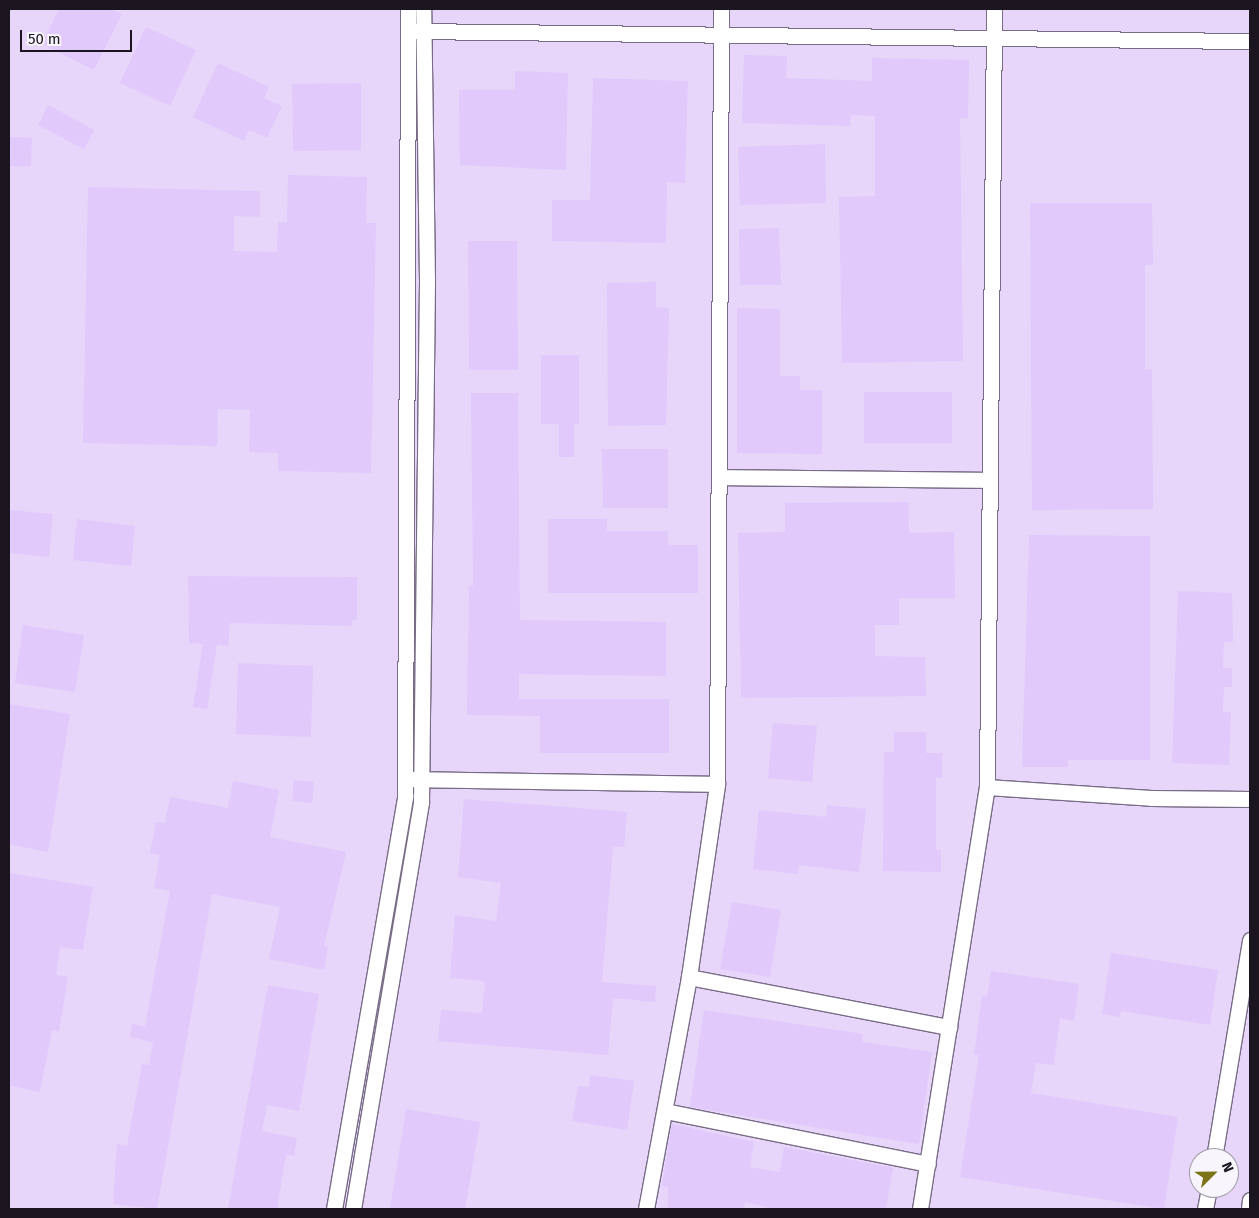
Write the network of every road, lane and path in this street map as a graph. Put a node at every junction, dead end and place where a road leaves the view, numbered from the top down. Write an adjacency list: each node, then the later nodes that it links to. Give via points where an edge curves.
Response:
1 (408, 9): 5 (street)
2 (423, 9): 6 (street)
3 (720, 9): 7 (street)
4 (994, 9): 8 (street)
5 (408, 31): 6 (street); 12 (street)
6 (423, 31): 7 (street); 13 (street, via 426,310)
7 (721, 35): 8 (street); 10 (street)
8 (994, 38): 9 (street); 11 (street)
9 (1250, 41)
10 (719, 477): 11 (street); 14 (street)
11 (990, 480): 15 (street)
12 (405, 779): 13 (street); 24 (street)
13 (422, 779): 14 (street); 25 (street)
14 (717, 784): 18 (street)
15 (987, 787): 16 (street, via 1151,798); 19 (street)
16 (1250, 799)
17 (1250, 940): 21 (street)
18 (689, 977): 19 (street); 20 (street)
19 (949, 1026): 22 (street)
20 (665, 1111): 22 (street); 26 (street)
21 (1216, 1148)
22 (928, 1164): 27 (street)
23 (1250, 1200): 28 (street)
24 (334, 1209)
25 (353, 1209)
26 (646, 1209)
27 (920, 1209)
28 (1249, 1209)

